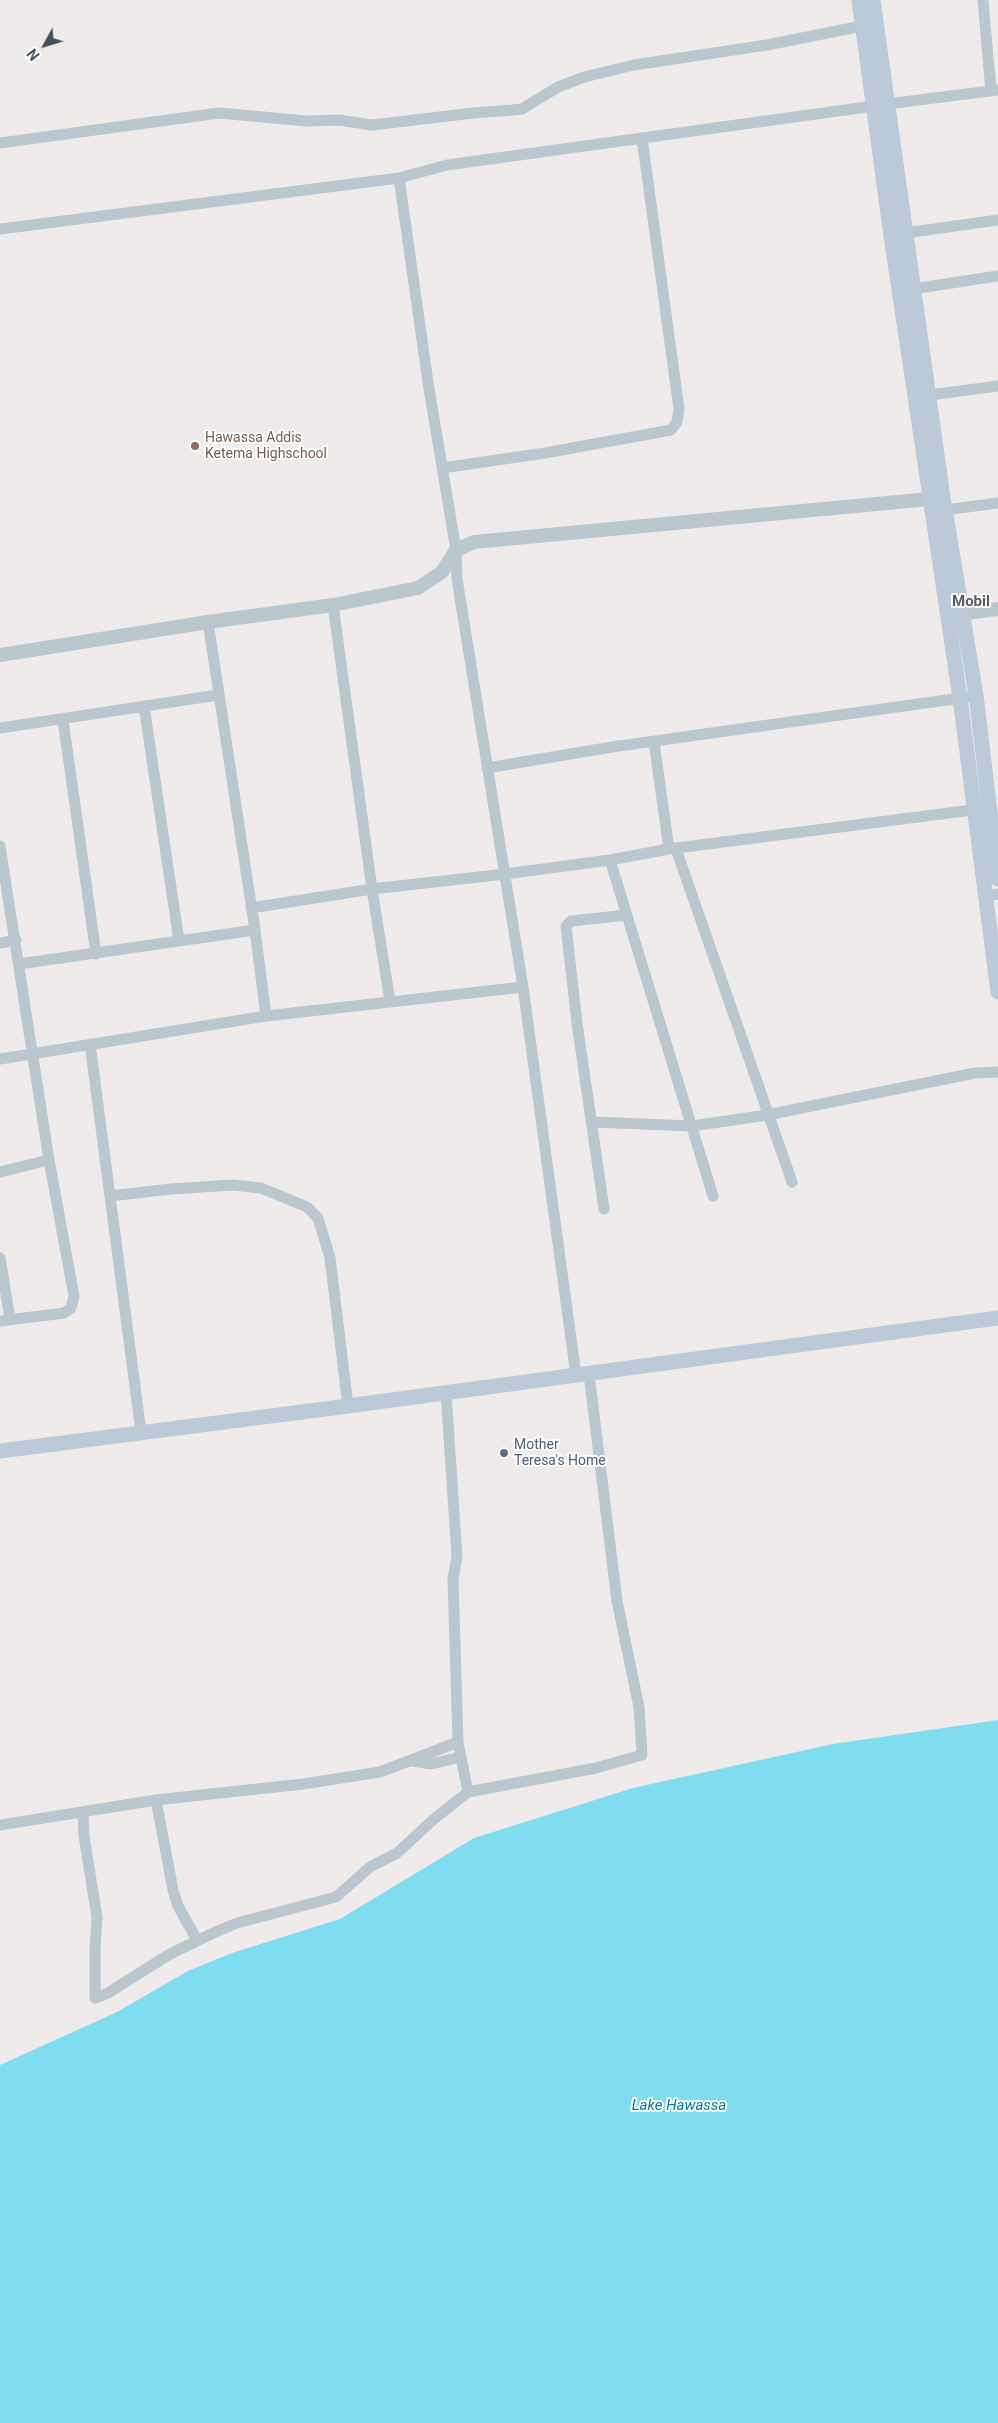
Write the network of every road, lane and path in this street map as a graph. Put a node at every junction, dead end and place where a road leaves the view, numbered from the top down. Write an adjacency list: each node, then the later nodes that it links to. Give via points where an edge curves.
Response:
1 (859, 0): 4 (main road)
2 (873, 0): 6 (main road)
3 (983, 0): 5 (street)
4 (862, 26): 6 (main road); 8 (street, via 617,69 584,77 530,105 512,110 372,125 219,113)
5 (995, 90): 6 (street)
6 (880, 105): 7 (street); 12 (main road)
7 (642, 138): 9 (street, via 447,165); 17 (street, via 679,409 678,422 671,430)
8 (0, 143)
9 (399, 178): 11 (street); 17 (street)
10 (998, 220): 12 (street)
11 (0, 229)
12 (898, 234): 14 (main road)
13 (998, 276): 14 (street)
14 (907, 290): 16 (main road)
15 (998, 386): 16 (street)
16 (922, 396): 18 (main road)
17 (442, 468): 20 (street)
18 (939, 502): 19 (street); 20 (street, via 474,542); 23 (main road); 24 (main road)
19 (998, 503)
20 (456, 550): 21 (street, via 442,572 418,588); 34 (street, via 457,579)
21 (333, 605): 25 (street); 41 (street)
22 (998, 609): 23 (street)
23 (964, 614): 24 (street); 28 (main road)
24 (947, 616): 29 (main road)
25 (208, 622): 26 (street); 27 (street)
26 (0, 655)
27 (218, 695): 30 (street); 43 (street)
28 (976, 695): 29 (street); 35 (main road)
29 (960, 698): 33 (street); 35 (main road)
30 (144, 706): 31 (street); 47 (street)
31 (63, 720): 32 (street); 49 (street)
32 (0, 728)
33 (654, 742): 34 (street); 37 (street)
34 (487, 768): 39 (street)
35 (983, 809): 37 (street); 40 (main road); 42 (main road)
36 (0, 846): 46 (street)
37 (673, 849): 38 (street); 59 (street)
38 (610, 860): 39 (street); 44 (street)
39 (505, 874): 41 (street); 51 (street)
40 (998, 879)
41 (372, 889): 43 (street); 53 (street)
42 (992, 901): 52 (main road)
43 (251, 908): 45 (street)
44 (627, 915): 60 (street, via 571,921 566,926); 61 (street)
45 (255, 930): 47 (street); 54 (street)
46 (16, 940): 48 (street); 50 (street)
47 (179, 941): 49 (street)
48 (0, 943)
49 (96, 954): 50 (street)
50 (19, 964): 56 (street)
51 (523, 987): 53 (street); 71 (street)
52 (998, 992)
53 (390, 1001): 54 (street)
54 (266, 1016): 55 (street)
55 (90, 1044): 56 (street); 65 (street)
56 (33, 1054): 57 (street); 62 (street)
57 (0, 1060)
58 (998, 1072): 59 (street, via 975,1073)
59 (767, 1116): 61 (street); 64 (street)
60 (592, 1122): 61 (street); 67 (street)
61 (692, 1126): 66 (street)
62 (49, 1160): 63 (street); 70 (street, via 74,1303 64,1313)
63 (0, 1172)
64 (792, 1182)
65 (110, 1196): 73 (street, via 233,1185 262,1188 307,1207 318,1218 330,1258); 74 (street)
66 (713, 1196)
67 (604, 1209)
68 (0, 1258): 70 (street)
69 (997, 1317): 71 (main road)
70 (5, 1320)
71 (583, 1374): 72 (main road); 79 (street, via 617,1601 639,1707 642,1755 596,1768)
72 (446, 1393): 73 (main road); 76 (street, via 457,1556 453,1579)
73 (348, 1406): 74 (main road)
74 (141, 1432): 75 (main road)
75 (0, 1451)
76 (458, 1742): 77 (street); 78 (street)
77 (461, 1757): 78 (street, via 431,1764); 79 (street)
78 (412, 1761): 80 (street, via 349,1778)
79 (468, 1792): 83 (street, via 397,1853 370,1867 336,1897 237,1923)
80 (156, 1800): 81 (street); 83 (street, via 173,1890)
81 (83, 1812): 82 (street); 83 (street, via 97,1917 96,1998 108,1994)
82 (0, 1825)
83 (197, 1940)

